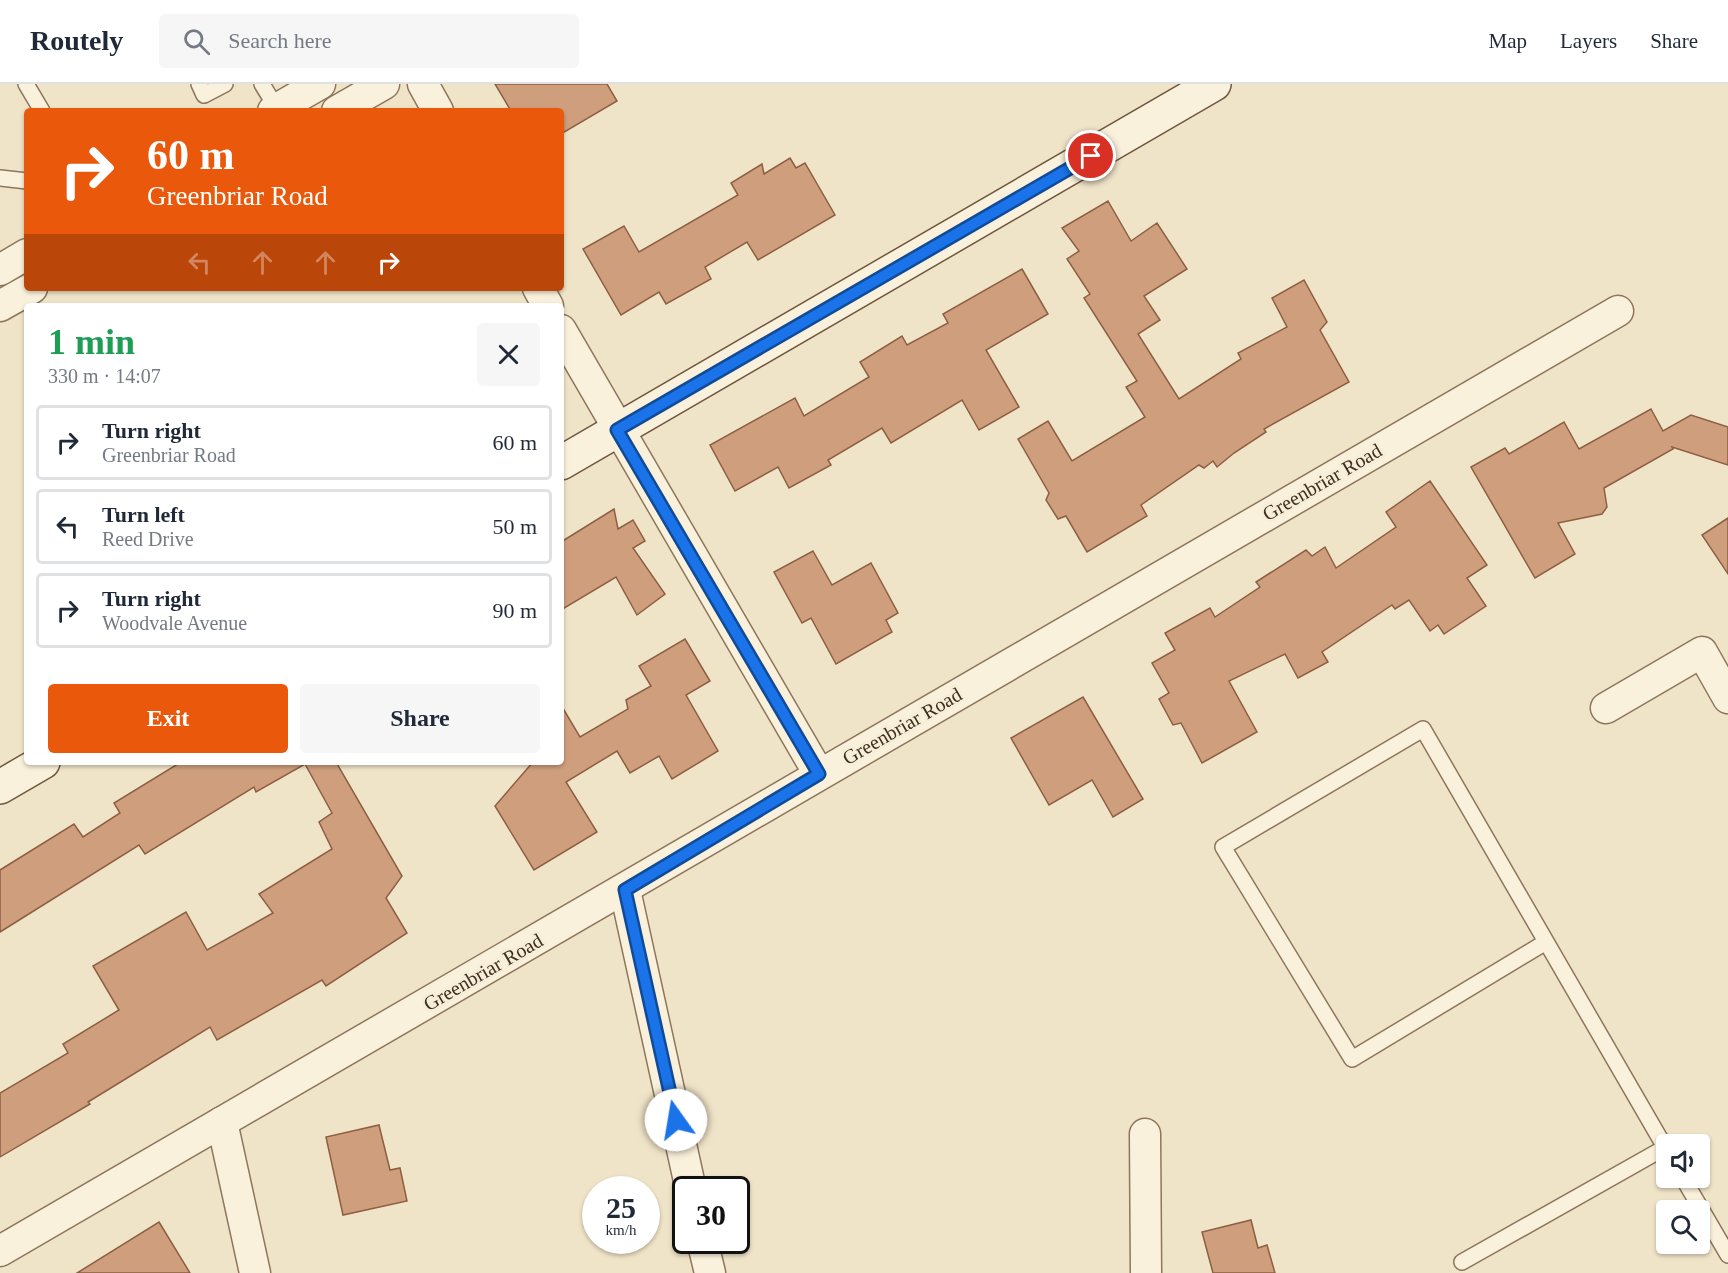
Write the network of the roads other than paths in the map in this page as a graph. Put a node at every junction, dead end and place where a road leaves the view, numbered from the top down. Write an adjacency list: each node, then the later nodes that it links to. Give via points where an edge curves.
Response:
1 (26, 84): 9 (lane)
2 (199, 84): 3 (lane, via 204,95)
3 (225, 84)
4 (320, 84): 8 (street)
5 (384, 84): 10 (street)
6 (423, 84): 11 (street)
7 (1214, 84): 20 (street)
8 (273, 104)
9 (40, 108)
10 (342, 108)
11 (436, 108)
12 (0, 178): 13 (lane)
13 (24, 181)
14 (24, 256): 15 (street)
15 (0, 270)
16 (27, 291): 17 (street)
17 (0, 306)
18 (1618, 311): 25 (street, Greenbriar Road)
19 (564, 335): 20 (street)
20 (617, 430): 21 (street); 25 (street)
21 (564, 460)
22 (1728, 698): 23 (street, via 1702,652)
23 (1606, 708)
24 (38, 765): 26 (street)
25 (819, 774): 27 (street, Greenbriar Road)
26 (0, 787)
27 (625, 890): 29 (street, Greenbriar Road); 33 (street)
28 (1546, 942): 28 (lane, via 1423,729 1223,847 1352,1059); 31 (lane)
29 (222, 1122): 35 (street, Greenbriar Road); 39 (street)
30 (1145, 1134): 41 (street)
31 (1658, 1134)
32 (1656, 1154): 38 (lane)
33 (688, 1176)
34 (1689, 1188): 37 (lane)
35 (0, 1251)
36 (705, 1254): 40 (street)
37 (1728, 1255)
38 (1462, 1262)
39 (255, 1273)
40 (710, 1273)
41 (1146, 1273)

